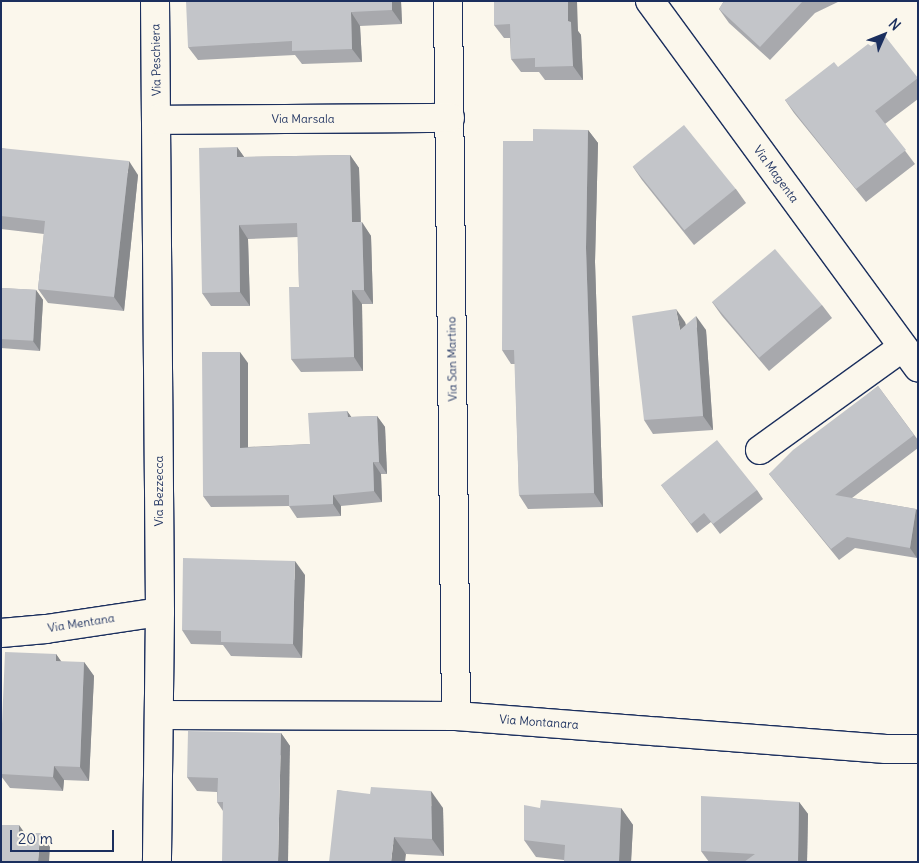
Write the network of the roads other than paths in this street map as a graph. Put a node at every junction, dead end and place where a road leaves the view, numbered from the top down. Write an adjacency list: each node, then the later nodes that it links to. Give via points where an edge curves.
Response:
1 (155, 1): 5 (street, Via Peschiera)
2 (448, 1): 4 (street, Via San Martino)
3 (650, 1): 6 (street, Via Magenta)
4 (450, 118): 5 (street, Via Marsala); 11 (street, Via San Martino)
5 (156, 120): 8 (street, Via Bezzecca)
6 (910, 357): 7 (street, Via Magenta)
7 (760, 450)
8 (160, 612): 9 (street, Via Mentana); 10 (street, Via Bezzecca)
9 (1, 633)
10 (160, 715): 11 (street, Via Montanara); 13 (street, Via Bezzecca)
11 (456, 716): 12 (street, Via Montanara)
12 (918, 749)
13 (157, 862)

